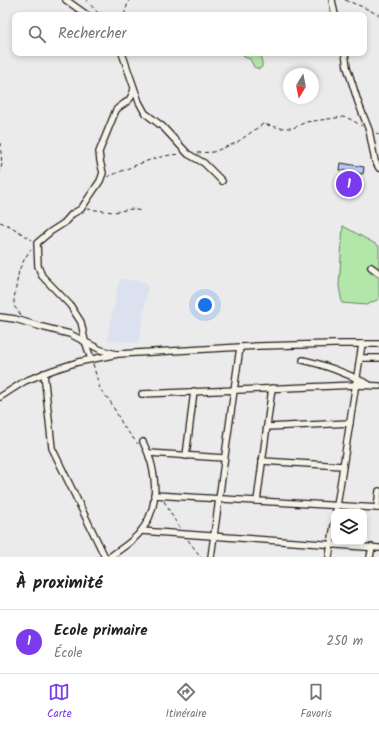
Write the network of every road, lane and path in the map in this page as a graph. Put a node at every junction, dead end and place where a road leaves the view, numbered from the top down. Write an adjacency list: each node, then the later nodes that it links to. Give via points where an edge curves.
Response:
1 (66, 0): 6 (street)
2 (86, 0): 7 (path)
3 (129, 0): 8 (path)
4 (332, 0): 9 (street)
5 (345, 0): 10 (path)
6 (83, 12)
7 (97, 12)
8 (125, 12)
9 (334, 12)
10 (379, 15)
11 (123, 56): 13 (street)
12 (345, 56): 14 (street)
13 (134, 89): 16 (street, via 145,113 163,127); 20 (street, via 129,101 116,110 99,152 103,174)
14 (369, 130): 16 (path, via 343,117 306,122 293,128 263,124 236,143 213,152); 17 (street, via 375,161)
15 (0, 143): 18 (path)
16 (188, 154): 19 (street, via 204,163); 20 (path, via 149,159)
17 (379, 168)
18 (0, 172)
19 (222, 181)
20 (100, 182): 21 (street)
21 (81, 209): 22 (path); 24 (street)
22 (142, 212)
23 (0, 222): 24 (path)
24 (36, 243): 27 (path, via 19,270 14,306); 29 (street, via 38,266 42,276 70,305 81,322)
25 (371, 267): 26 (street)
26 (379, 273)
27 (21, 315)
28 (0, 317): 29 (street, via 70,334)
29 (85, 341): 33 (street, via 101,350); 36 (street)
30 (362, 344): 31 (street); 32 (street); 34 (street)
31 (379, 344)
32 (240, 347): 33 (street); 42 (street)
33 (118, 354): 36 (street)
34 (360, 358): 35 (street); 39 (street)
35 (379, 358)
36 (91, 360): 38 (street); 48 (path, via 100,389 110,401 124,427)
37 (303, 360): 39 (street, via 343,372)
38 (44, 373): 45 (street); 68 (street, via 52,448)
39 (356, 382): 40 (street); 41 (street); 46 (street)
40 (378, 386)
41 (272, 388): 42 (street); 47 (street)
42 (234, 390): 43 (street); 51 (street)
43 (194, 391): 44 (street); 50 (street)
44 (142, 394)
45 (0, 397)
46 (350, 423): 47 (street); 53 (street)
47 (267, 427): 52 (street)
48 (141, 443): 49 (street)
49 (149, 454): 50 (street); 55 (street, via 153,465)
50 (186, 456): 51 (street)
51 (224, 458): 57 (street)
52 (262, 461): 53 (street); 58 (street)
53 (343, 466): 60 (street)
54 (379, 491): 59 (street)
55 (154, 495): 56 (street); 61 (street, via 148,518)
56 (162, 495): 57 (street); 62 (path)
57 (219, 499): 58 (street); 63 (street)
58 (257, 501): 60 (street)
59 (378, 508): 60 (street)
60 (337, 509)
61 (141, 531): 62 (street); 69 (street)
62 (184, 534): 63 (street); 70 (path)
63 (214, 536): 64 (street); 71 (street)
64 (331, 544): 72 (street)
65 (345, 545): 66 (street)
66 (372, 547): 67 (street); 73 (street)
67 (379, 548)
68 (105, 557)
69 (110, 557)
70 (201, 557)
71 (211, 557)
72 (329, 557)
73 (370, 557)

